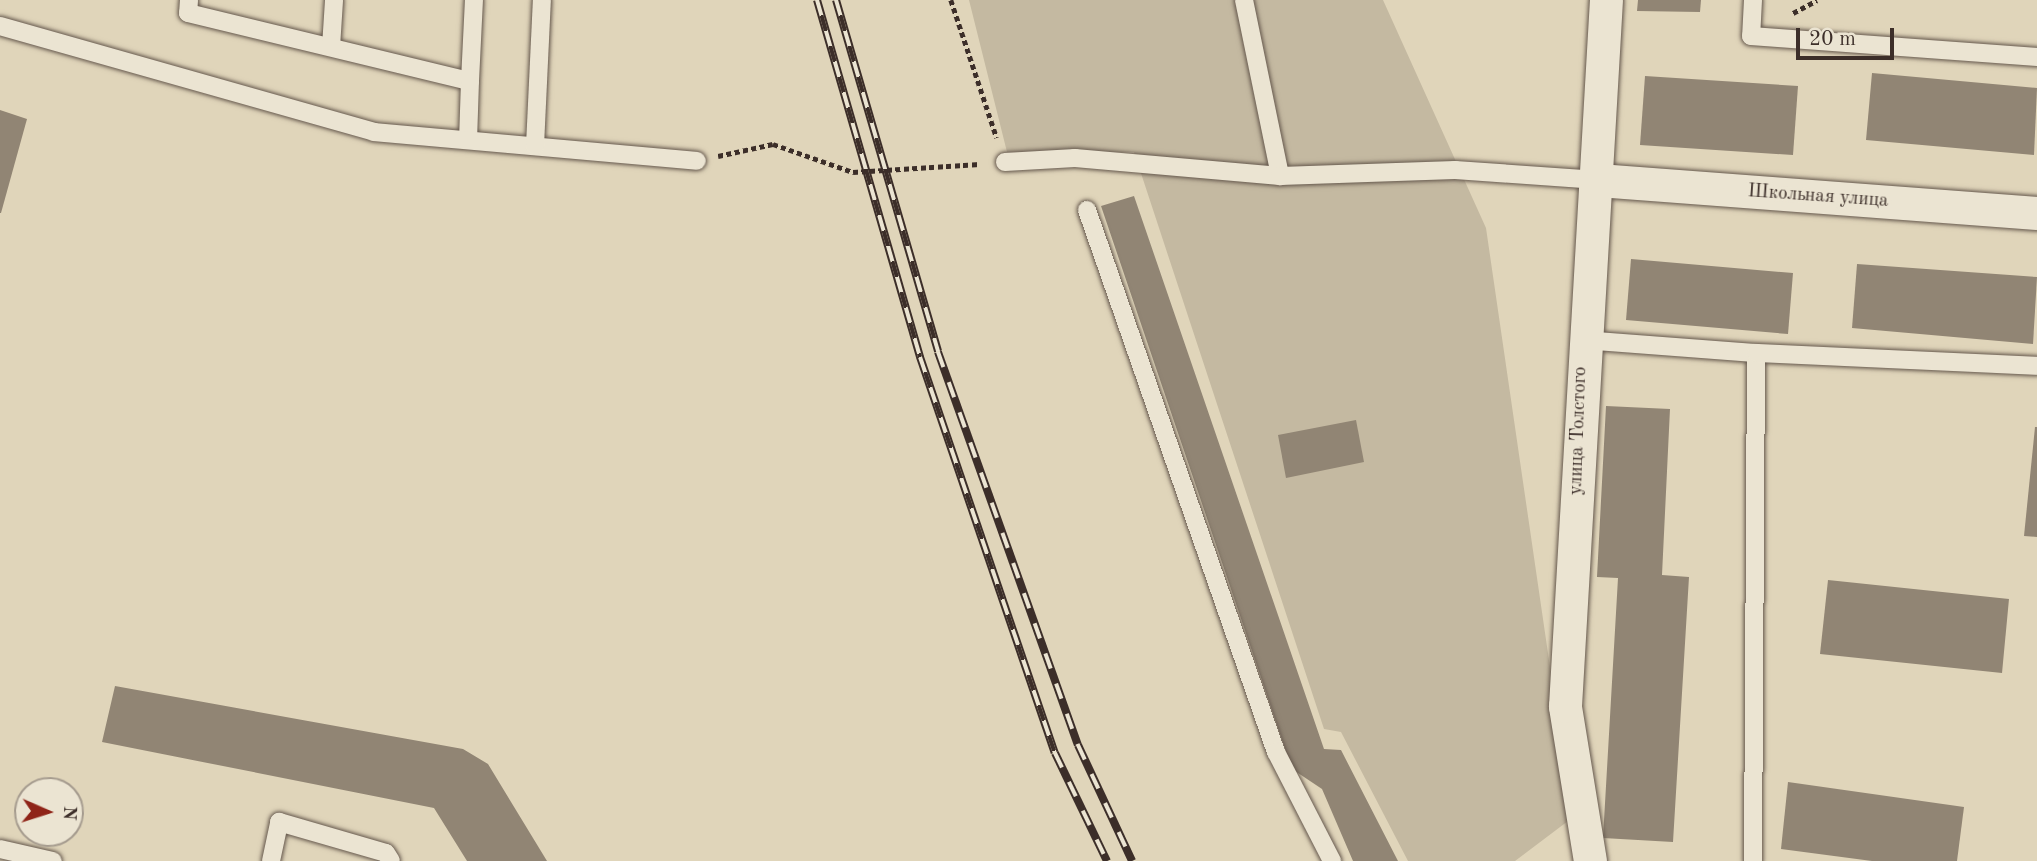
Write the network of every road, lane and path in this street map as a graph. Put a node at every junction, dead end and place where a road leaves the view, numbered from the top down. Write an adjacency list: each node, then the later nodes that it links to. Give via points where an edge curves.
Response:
1 (189, 0): 10 (lane, via 188,13)
2 (334, 0): 10 (lane)
3 (474, 0): 12 (lane)
4 (542, 0): 14 (lane)
5 (951, 0): 16 (path)
6 (1244, 0): 17 (lane)
7 (1606, 0): 18 (street, улица Толстого)
8 (1753, 0): 11 (lane, via 1751,36)
9 (0, 26): 13 (lane, via 374,132)
10 (331, 47): 12 (lane)
11 (2037, 57)
12 (470, 81): 13 (lane)
13 (468, 141): 14 (lane)
14 (534, 146): 15 (lane)
15 (697, 161): 16 (path, via 774,144 853,172)
16 (1005, 162): 17 (lane, via 1075,158)
17 (1280, 176): 18 (lane, via 1455,170)
18 (1598, 180): 20 (street, Школьная улица); 21 (street, улица Толстого)
19 (1087, 210): 28 (lane, via 1276,752)
20 (2037, 213)
21 (1582, 340): 22 (lane); 29 (street, улица Толстого, via 1566,706)
22 (1756, 353): 23 (lane); 30 (lane)
23 (2037, 366)
24 (0, 849): 25 (lane)
25 (53, 861)
26 (271, 861): 27 (lane, via 279,822 386,853)
27 (391, 861)
28 (1332, 861)
29 (1590, 861)
30 (1753, 861)

